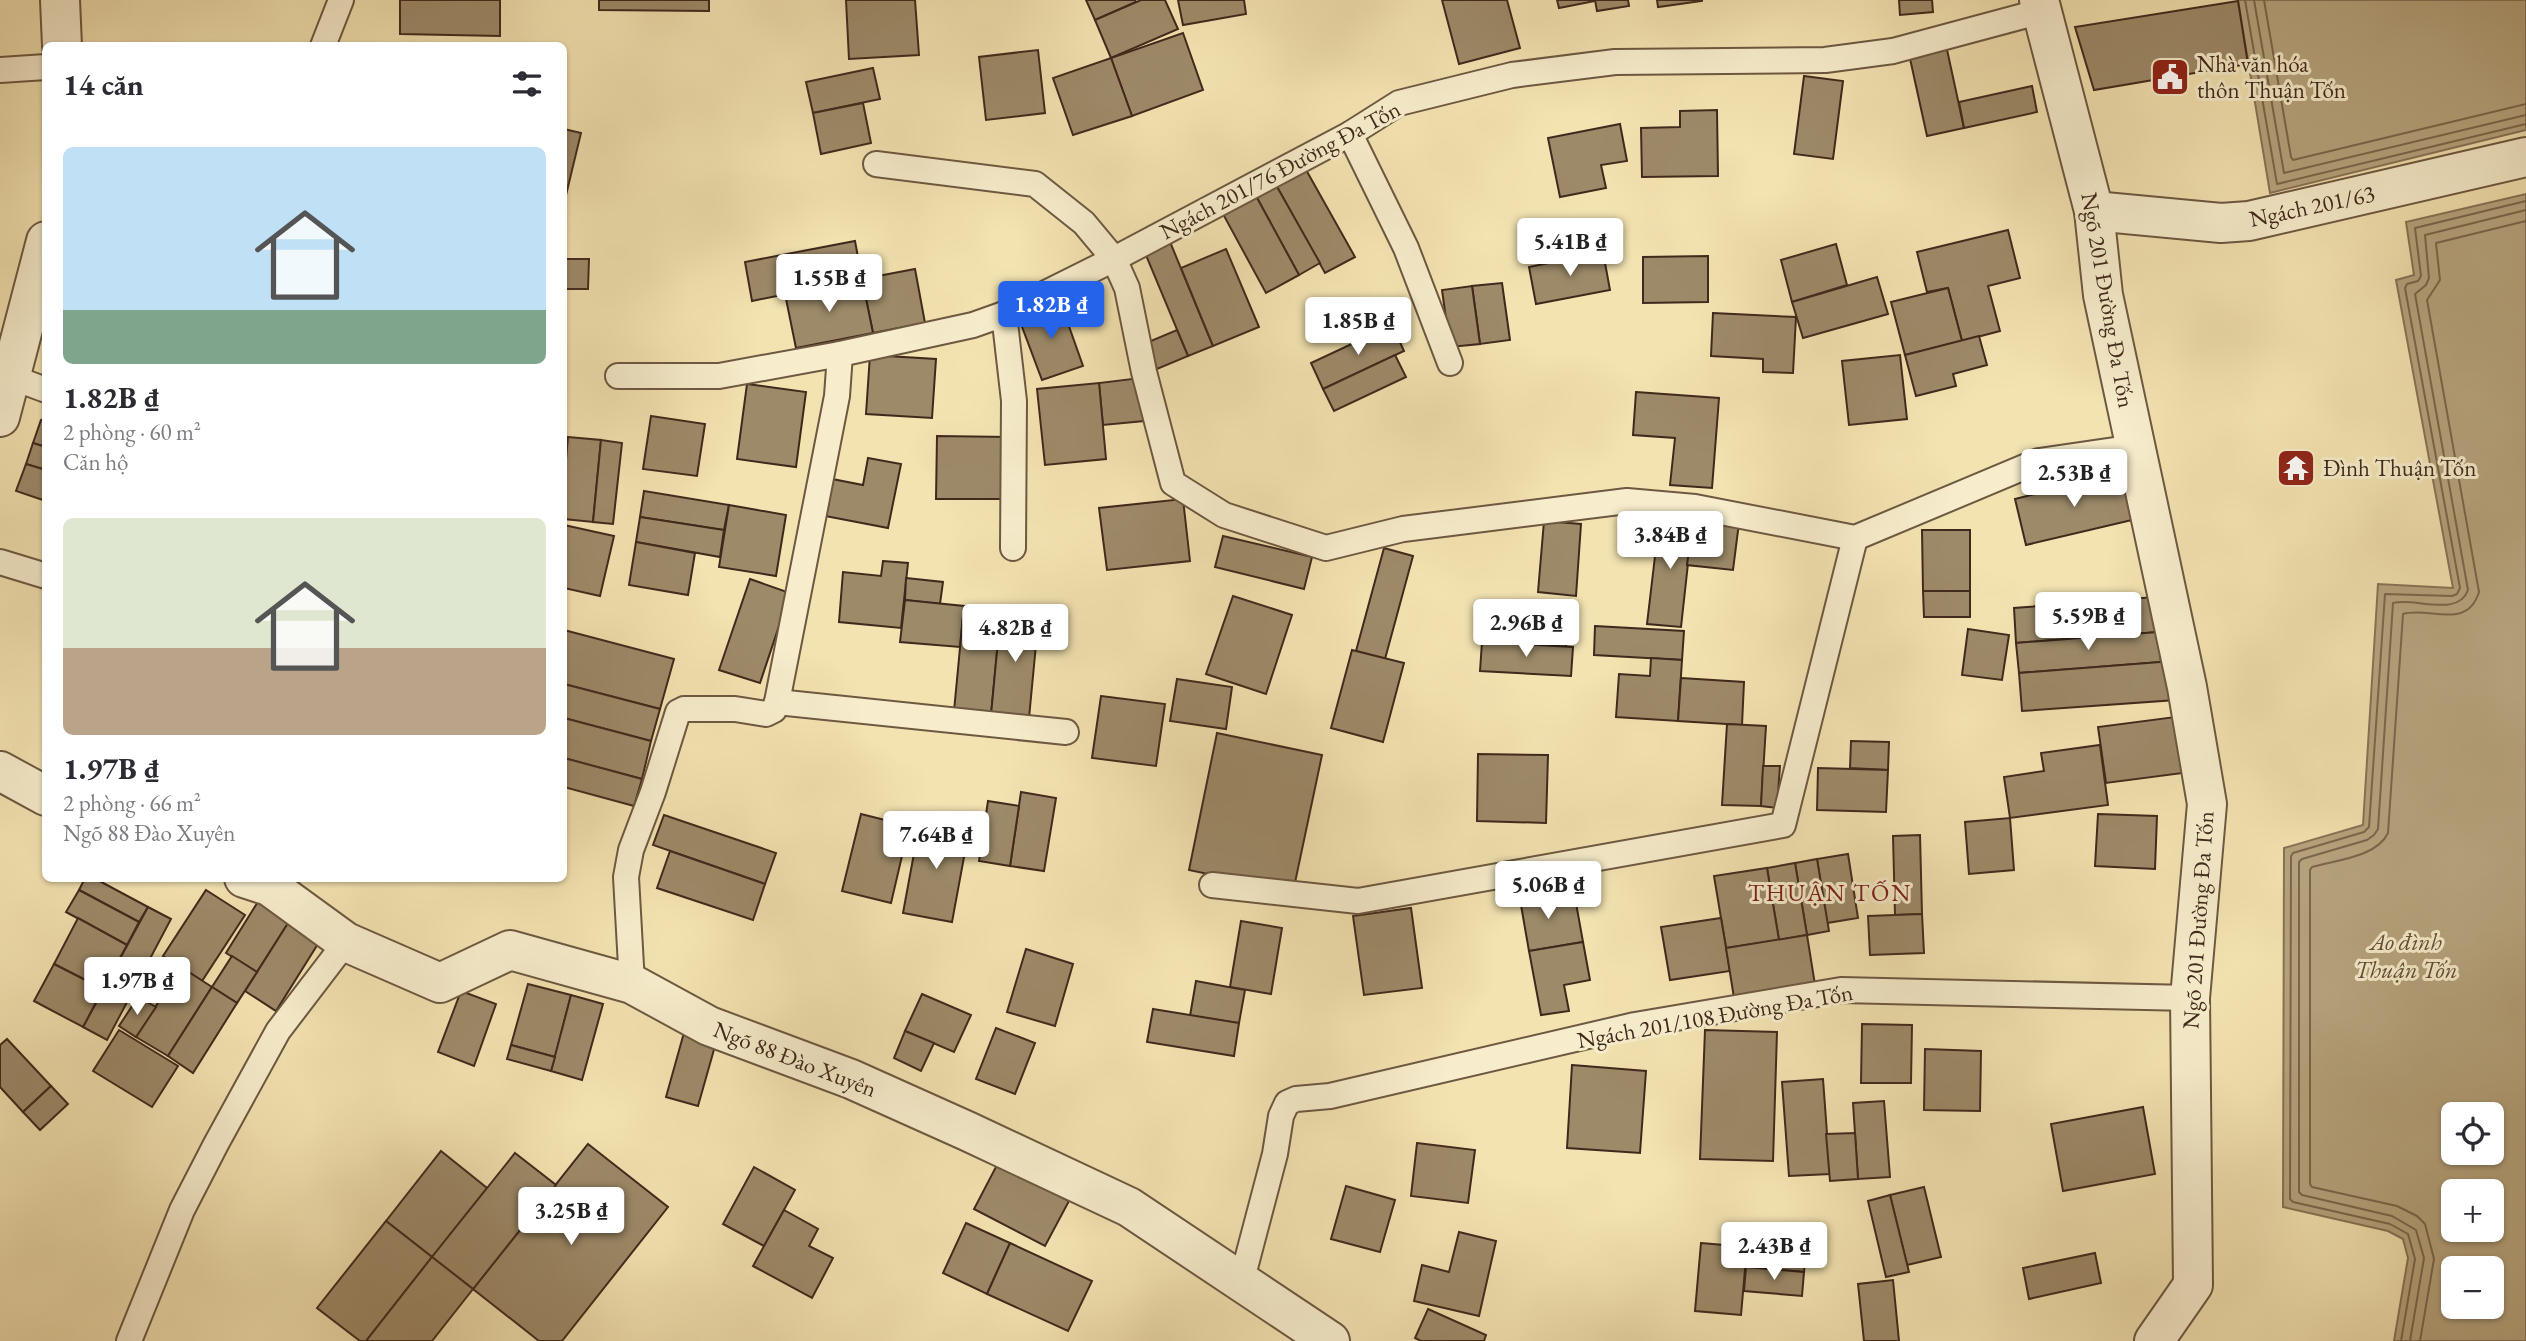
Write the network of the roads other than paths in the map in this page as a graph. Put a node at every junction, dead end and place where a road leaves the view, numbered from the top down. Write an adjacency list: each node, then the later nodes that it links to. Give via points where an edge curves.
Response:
1 (60, 0): 4 (street)
2 (341, 0): 5 (lane)
3 (2040, 6): 8 (lane, Ngách 201/76 Đường Đa Tốn, via 1893,51 1825,60 1615,62 1512,75 1399,103); 11 (street, Ngõ 201 Đường Đa Tốn)
4 (62, 42)
5 (325, 42)
6 (42, 67): 7 (lane)
7 (0, 70)
8 (1350, 134): 12 (lane, Ngách 201/76 Đường Đa Tốn); 16 (lane, via 1406,248)
9 (2526, 156): 11 (street, Ngách 201/63, via 2249,221 2221,223)
10 (876, 164): 12 (lane, via 1035,184 1084,223)
11 (2094, 211): 20 (street, Ngõ 201 Đường Đa Tốn, via 2103,295)
12 (1114, 259): 14 (lane, Ngách 201/76 Đường Đa Tốn); 21 (lane, via 1127,288 1173,482 1224,515 1326,548 1403,529 1626,501 1695,507)
13 (42, 273): 18 (street)
14 (1004, 314): 15 (lane, Ngách 201/76 Đường Đa Tốn); 22 (lane, via 1014,401)
15 (840, 354): 17 (lane, Ngách 201/76 Đường Đa Tốn, via 719,376); 25 (lane, via 837,396)
16 (1450, 363)
17 (618, 376)
18 (28, 384): 19 (street)
19 (0, 417)
20 (2135, 447): 21 (lane, via 2039,461); 33 (street, Ngõ 201 Đường Đa Tốn, via 2187,687 2207,804)
21 (1855, 538): 30 (lane, via 1783,825 1357,901)
22 (1013, 548)
23 (0, 562): 24 (lane)
24 (42, 575)
25 (777, 702): 26 (lane); 32 (lane, via 766,714 735,709 678,712 626,877)
26 (1066, 732)
27 (0, 771): 28 (street)
28 (42, 794)
29 (256, 882): 31 (street, Ngõ 88 Đào Xuyên, via 269,886)
30 (1212, 885)
31 (346, 942): 32 (street, Ngõ 88 Đào Xuyên, via 440,983 510,950); 35 (lane, via 278,1031 216,1144 182,1210)
32 (632, 984): 34 (street, Ngõ 88 Đào Xuyên, via 709,1026 851,1079 1129,1207)
33 (2190, 998): 34 (lane, Ngách 201/108 Đường Đa Tốn, via 1841,990 1635,1025 1330,1096 1296,1099 1287,1103 1281,1116); 37 (street, Ngõ 201 Đường Đa Tốn, via 2193,1285)
34 (1241, 1283): 36 (street, Ngõ 88 Đào Xuyên)
35 (129, 1341)
36 (1330, 1341)
37 (2154, 1341)

